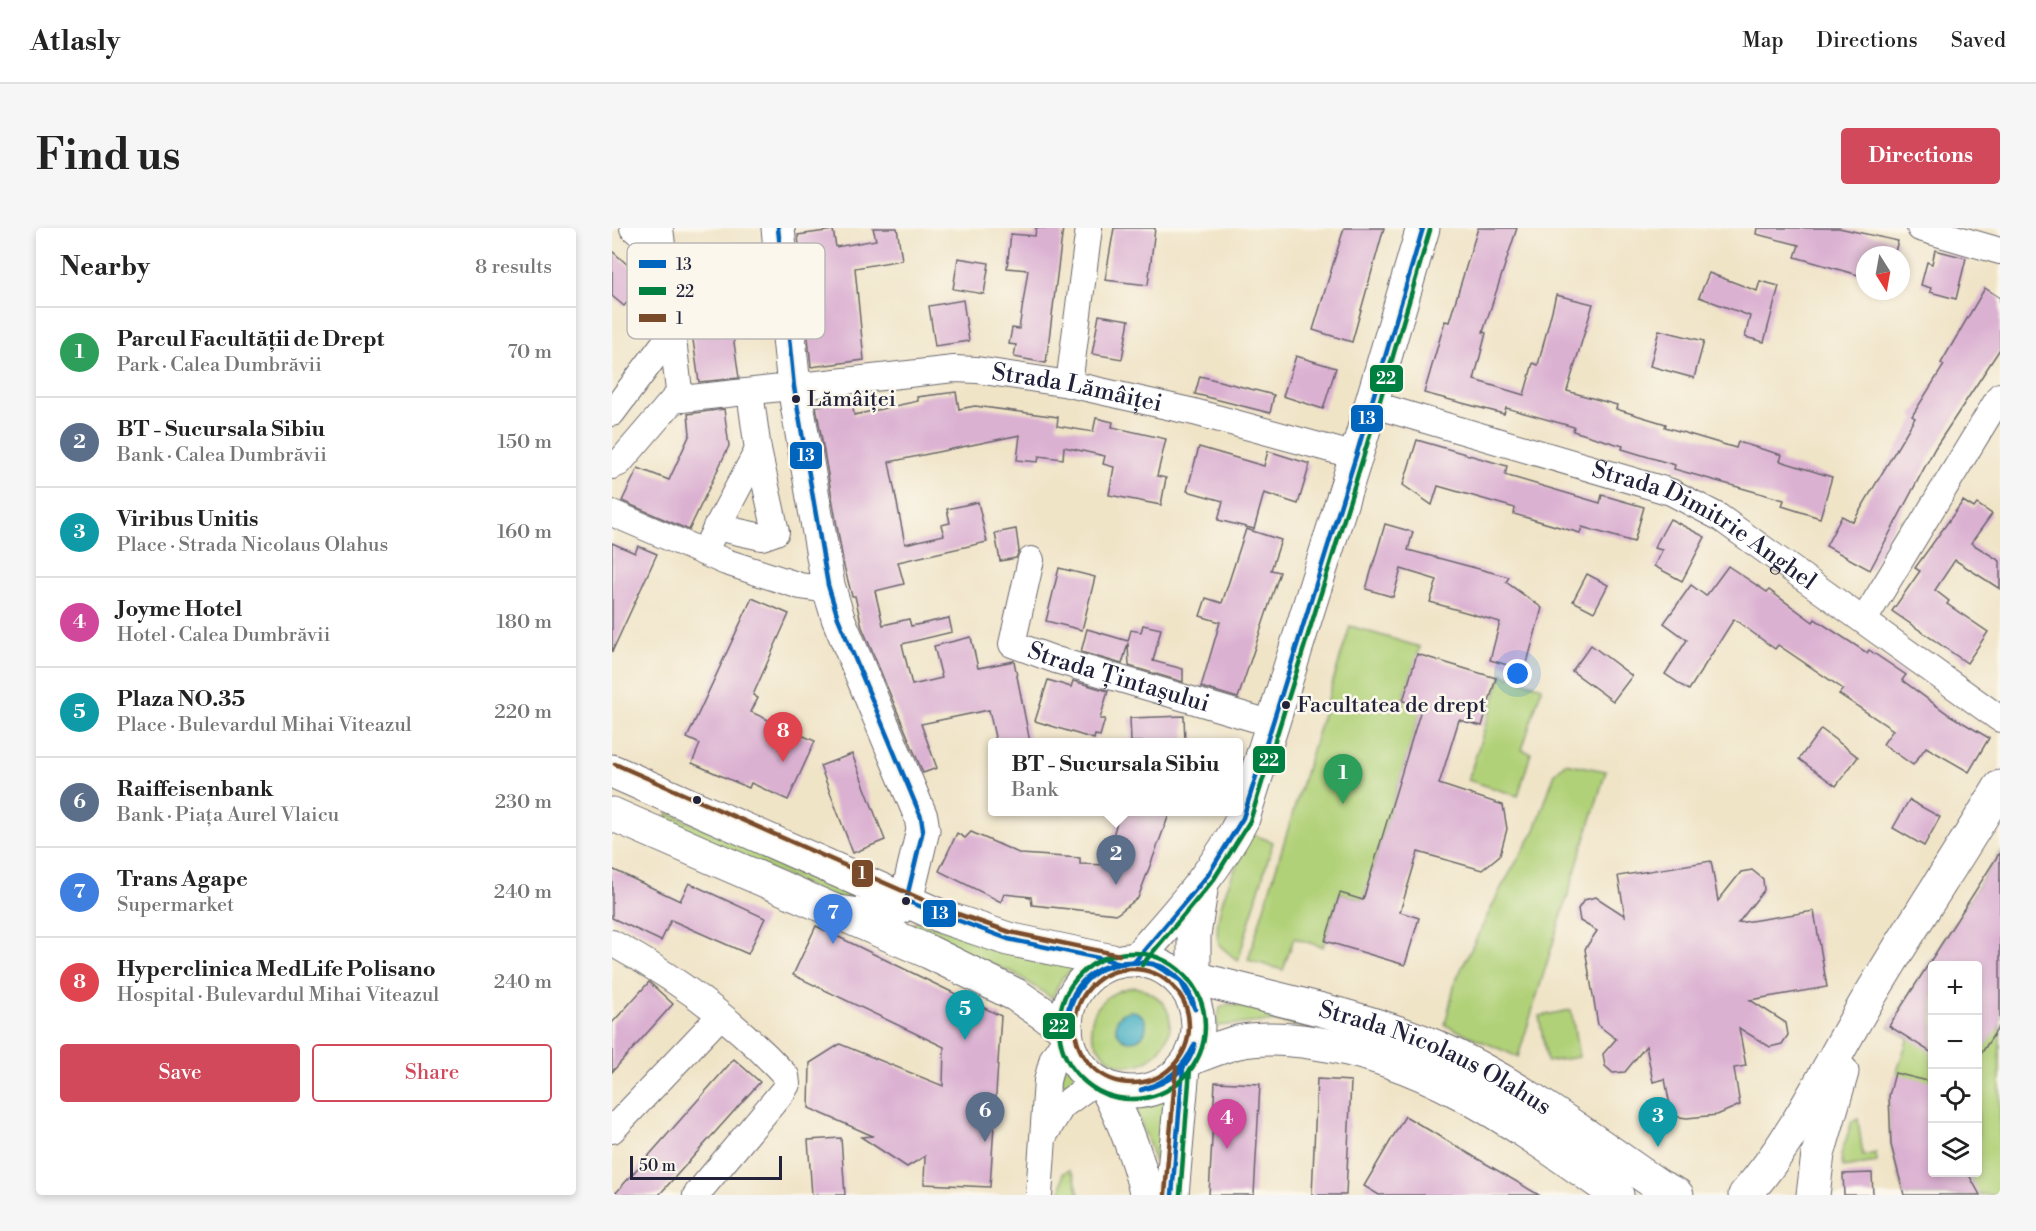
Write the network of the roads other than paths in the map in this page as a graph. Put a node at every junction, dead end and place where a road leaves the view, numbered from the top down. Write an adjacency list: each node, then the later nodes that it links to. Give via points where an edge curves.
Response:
1 (633, 228): 5 (street)
2 (1089, 228): 11 (street)
3 (1423, 228): 16 (main road)
4 (1920, 228): 7 (street)
5 (659, 242): 6 (street)
6 (779, 242)
7 (2000, 251)
8 (668, 339): 17 (street)
9 (673, 339): 15 (street)
10 (789, 339): 12 (main road)
11 (1070, 384): 12 (street, Strada Lămâiței, via 954,369); 19 (street, Strada Lămâiței, via 1194,412)
12 (794, 387): 13 (street, Strada Lămâiței); 25 (main road)
13 (750, 392): 15 (street, Strada Lămâiței); 18 (street)
14 (2000, 396): 26 (street)
15 (680, 399): 20 (street, via 667,404 619,463)
16 (1371, 404): 19 (main road); 26 (street, Strada Dimitrie Anghel, via 1671,492 1719,517)
17 (612, 413)
18 (758, 450): 22 (street); 22 (street, via 776,532 762,537)
19 (1356, 456): 28 (main road)
20 (612, 466)
21 (612, 513): 23 (street)
22 (717, 527): 23 (street)
23 (704, 553): 25 (street, via 800,586)
24 (1031, 560): 28 (street, Strada Țintașului, via 1012,644)
25 (828, 585): 35 (main road, via 921,817 923,830)
26 (1864, 620): 27 (street, Strada Dimitrie Anghel)
27 (2000, 719)
28 (1273, 724): 34 (main road, via 1243,818)
29 (612, 771): 31 (main road)
30 (2000, 787): 40 (main road)
31 (679, 802): 33 (main road, via 659,808 656,821); 35 (main road)
32 (612, 814): 33 (main road)
33 (661, 837): 36 (main road)
34 (1202, 882): 38 (main road); 39 (main road)
35 (906, 901): 36 (main road, via 896,911 879,915); 38 (main road, via 1008,939)
36 (832, 911): 42 (main road, via 998,986)
37 (612, 943): 41 (street, via 673,980)
38 (1126, 961): 39 (main road, via 1148,962); 42 (main road, via 1093,973 1080,986 1070,1004)
39 (1186, 984): 43 (main road, via 1199,1025); 52 (main road, Strada Nicolaus Olahus, via 1374,1025 1436,1047 1517,1090)
40 (1868, 998): 53 (main road, via 1790,1132); 54 (main road, via 1828,1113)
41 (720, 1016): 45 (street); 47 (street, via 786,1076 787,1084)
42 (1067, 1032): 44 (main road, via 1080,1066); 46 (street, via 1050,1066)
43 (1187, 1063): 44 (main road, via 1153,1089 1129,1092); 50 (main road); 51 (main road, Strada Nicolaus Olahus, via 1238,1042 1280,1040 1368,1054 1420,1073 1483,1104)
44 (1101, 1084): 46 (street, via 1062,1106); 49 (main road, via 1120,1112 1134,1145)
45 (612, 1131)
46 (1043, 1140): 48 (street)
47 (706, 1192)
48 (1039, 1195)
49 (1148, 1195)
50 (1172, 1195)
51 (1617, 1195)
52 (1677, 1195)
53 (1746, 1195)
54 (1813, 1195)

